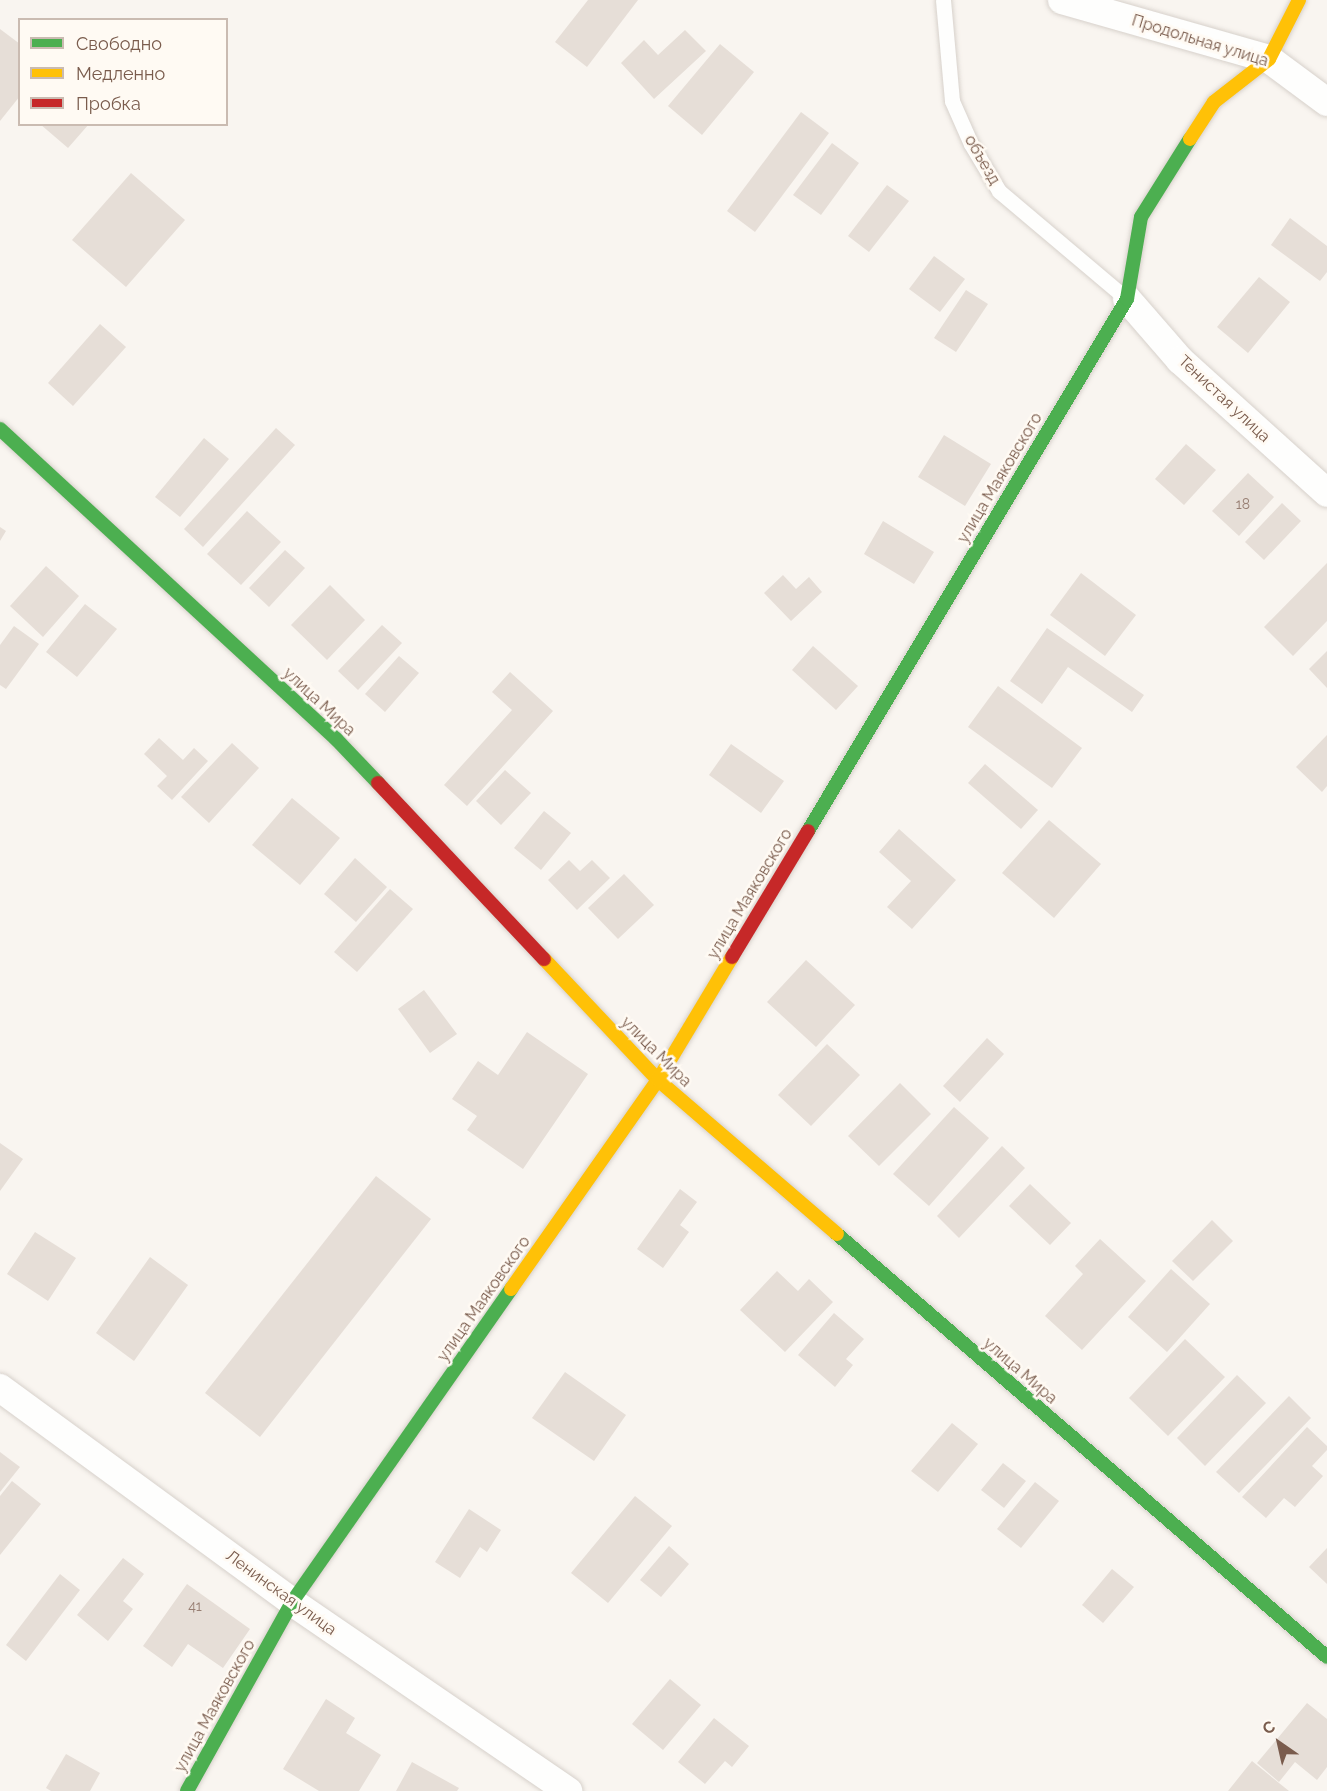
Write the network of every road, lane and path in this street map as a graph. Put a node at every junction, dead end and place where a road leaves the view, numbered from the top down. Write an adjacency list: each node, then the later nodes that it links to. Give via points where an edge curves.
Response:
1 (943, 0): 6 (lane, объезд, via 952,101 971,144 999,191)
2 (1062, 0): 4 (street, Продольная улица)
3 (1299, 0): 4 (street, улица Маяковского)
4 (1269, 59): 5 (street, Продольная улица); 6 (street, улица Маяковского, via 1214,102 1141,217)
5 (1327, 102)
6 (1127, 299): 8 (street, Тенистая улица, via 1180,360); 9 (street, улица Маяковского)
7 (0, 429): 9 (street, улица Мира, via 336,739)
8 (1327, 493)
9 (658, 1080): 11 (street, улица Маяковского); 12 (street, улица Мира)
10 (0, 1388): 11 (street, Ленинская улица)
11 (292, 1602): 13 (street, улица Маяковского); 14 (street, Ленинская улица)
12 (1327, 1658)
13 (187, 1791)
14 (568, 1791)

